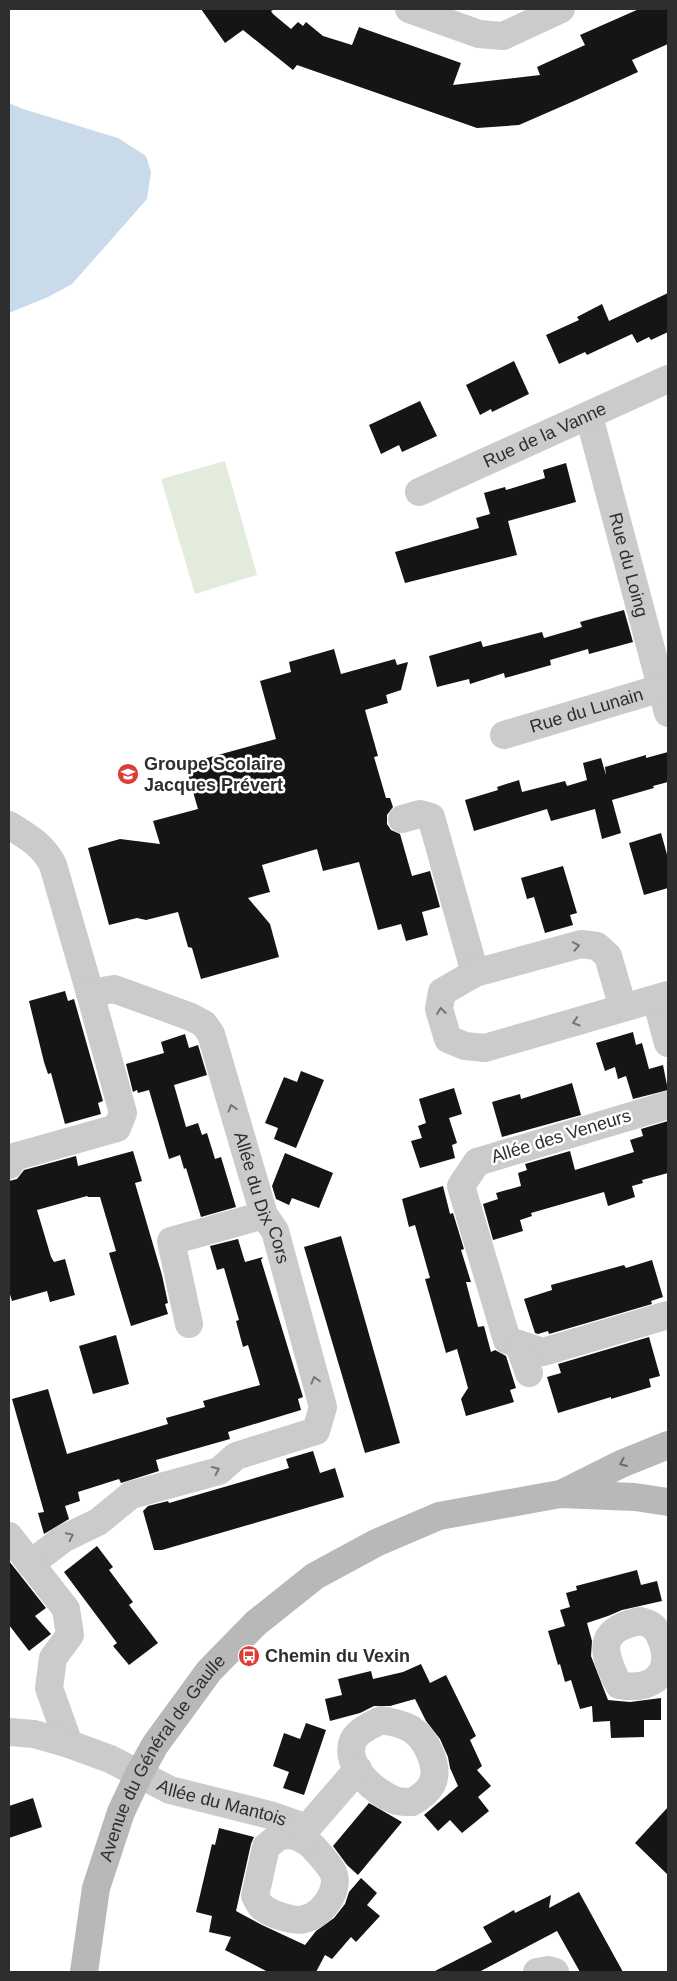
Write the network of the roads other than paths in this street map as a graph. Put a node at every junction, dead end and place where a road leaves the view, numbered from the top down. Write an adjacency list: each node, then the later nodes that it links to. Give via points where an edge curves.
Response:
1 (409, 9): 2 (street, via 491,36 503,36)
2 (561, 9)
3 (668, 379): 4 (street, Rue de la Vanne)
4 (589, 416): 5 (street, Rue de la Vanne); 6 (street, Rue du Loing)
5 (419, 492)
6 (666, 696): 7 (street, Rue du Lunain)
7 (504, 735)
8 (402, 819): 10 (street, via 420,814 431,817)
9 (9, 825): 11 (street, via 34,840 53,865)
10 (475, 973): 13 (street, one-way to 13, via 581,944 597,946 608,956); 13 (street, one-way to 10, via 485,1048 465,1046 448,1039 439,1009 442,992)
11 (90, 992): 16 (street, via 123,1113 117,1128 14,1157); 17 (street, Allée du Dix Cors, one-way to 11, via 211,1034 204,1024 114,989)
12 (662, 997): 13 (street); 14 (street)
13 (623, 1008)
14 (668, 1042)
15 (668, 1105): 20 (street, Allée des Veneurs, via 477,1162 461,1186 507,1340)
16 (9, 1164)
17 (264, 1215): 19 (street, via 171,1241); 26 (street, Allée du Dix Cors, one-way to 17, via 63,1539 98,1522 132,1495 219,1471 236,1456 316,1431 322,1407 275,1231)
18 (668, 1315): 20 (street, Allée des Veneurs, via 543,1352)
19 (189, 1324)
20 (519, 1344): 21 (street, Allée des Veneurs)
21 (529, 1373)
22 (668, 1445): 23 (street, Avenue du Général de Gaulle, one-way to 23)
23 (560, 1494): 24 (street, Avenue du Général de Gaulle, via 635,1497); 30 (street, Avenue du Général de Gaulle, via 439,1516 376,1542 315,1576 256,1623 208,1671)
24 (668, 1502)
25 (9, 1536): 26 (street)
26 (30, 1564): 28 (street, via 66,1609 70,1634 53,1658 49,1688)
27 (9, 1732): 28 (street, Allée du Mantois, via 34,1734)
28 (69, 1744): 30 (street, Allée du Mantois)
29 (358, 1769): 30 (street, Allée du Mantois, via 306,1833 270,1815 170,1790)
30 (139, 1774): 31 (street, Avenue du Général de Gaulle, via 121,1812 96,1888)
31 (84, 1972)
32 (537, 1972): 33 (street)
33 (555, 1972)

